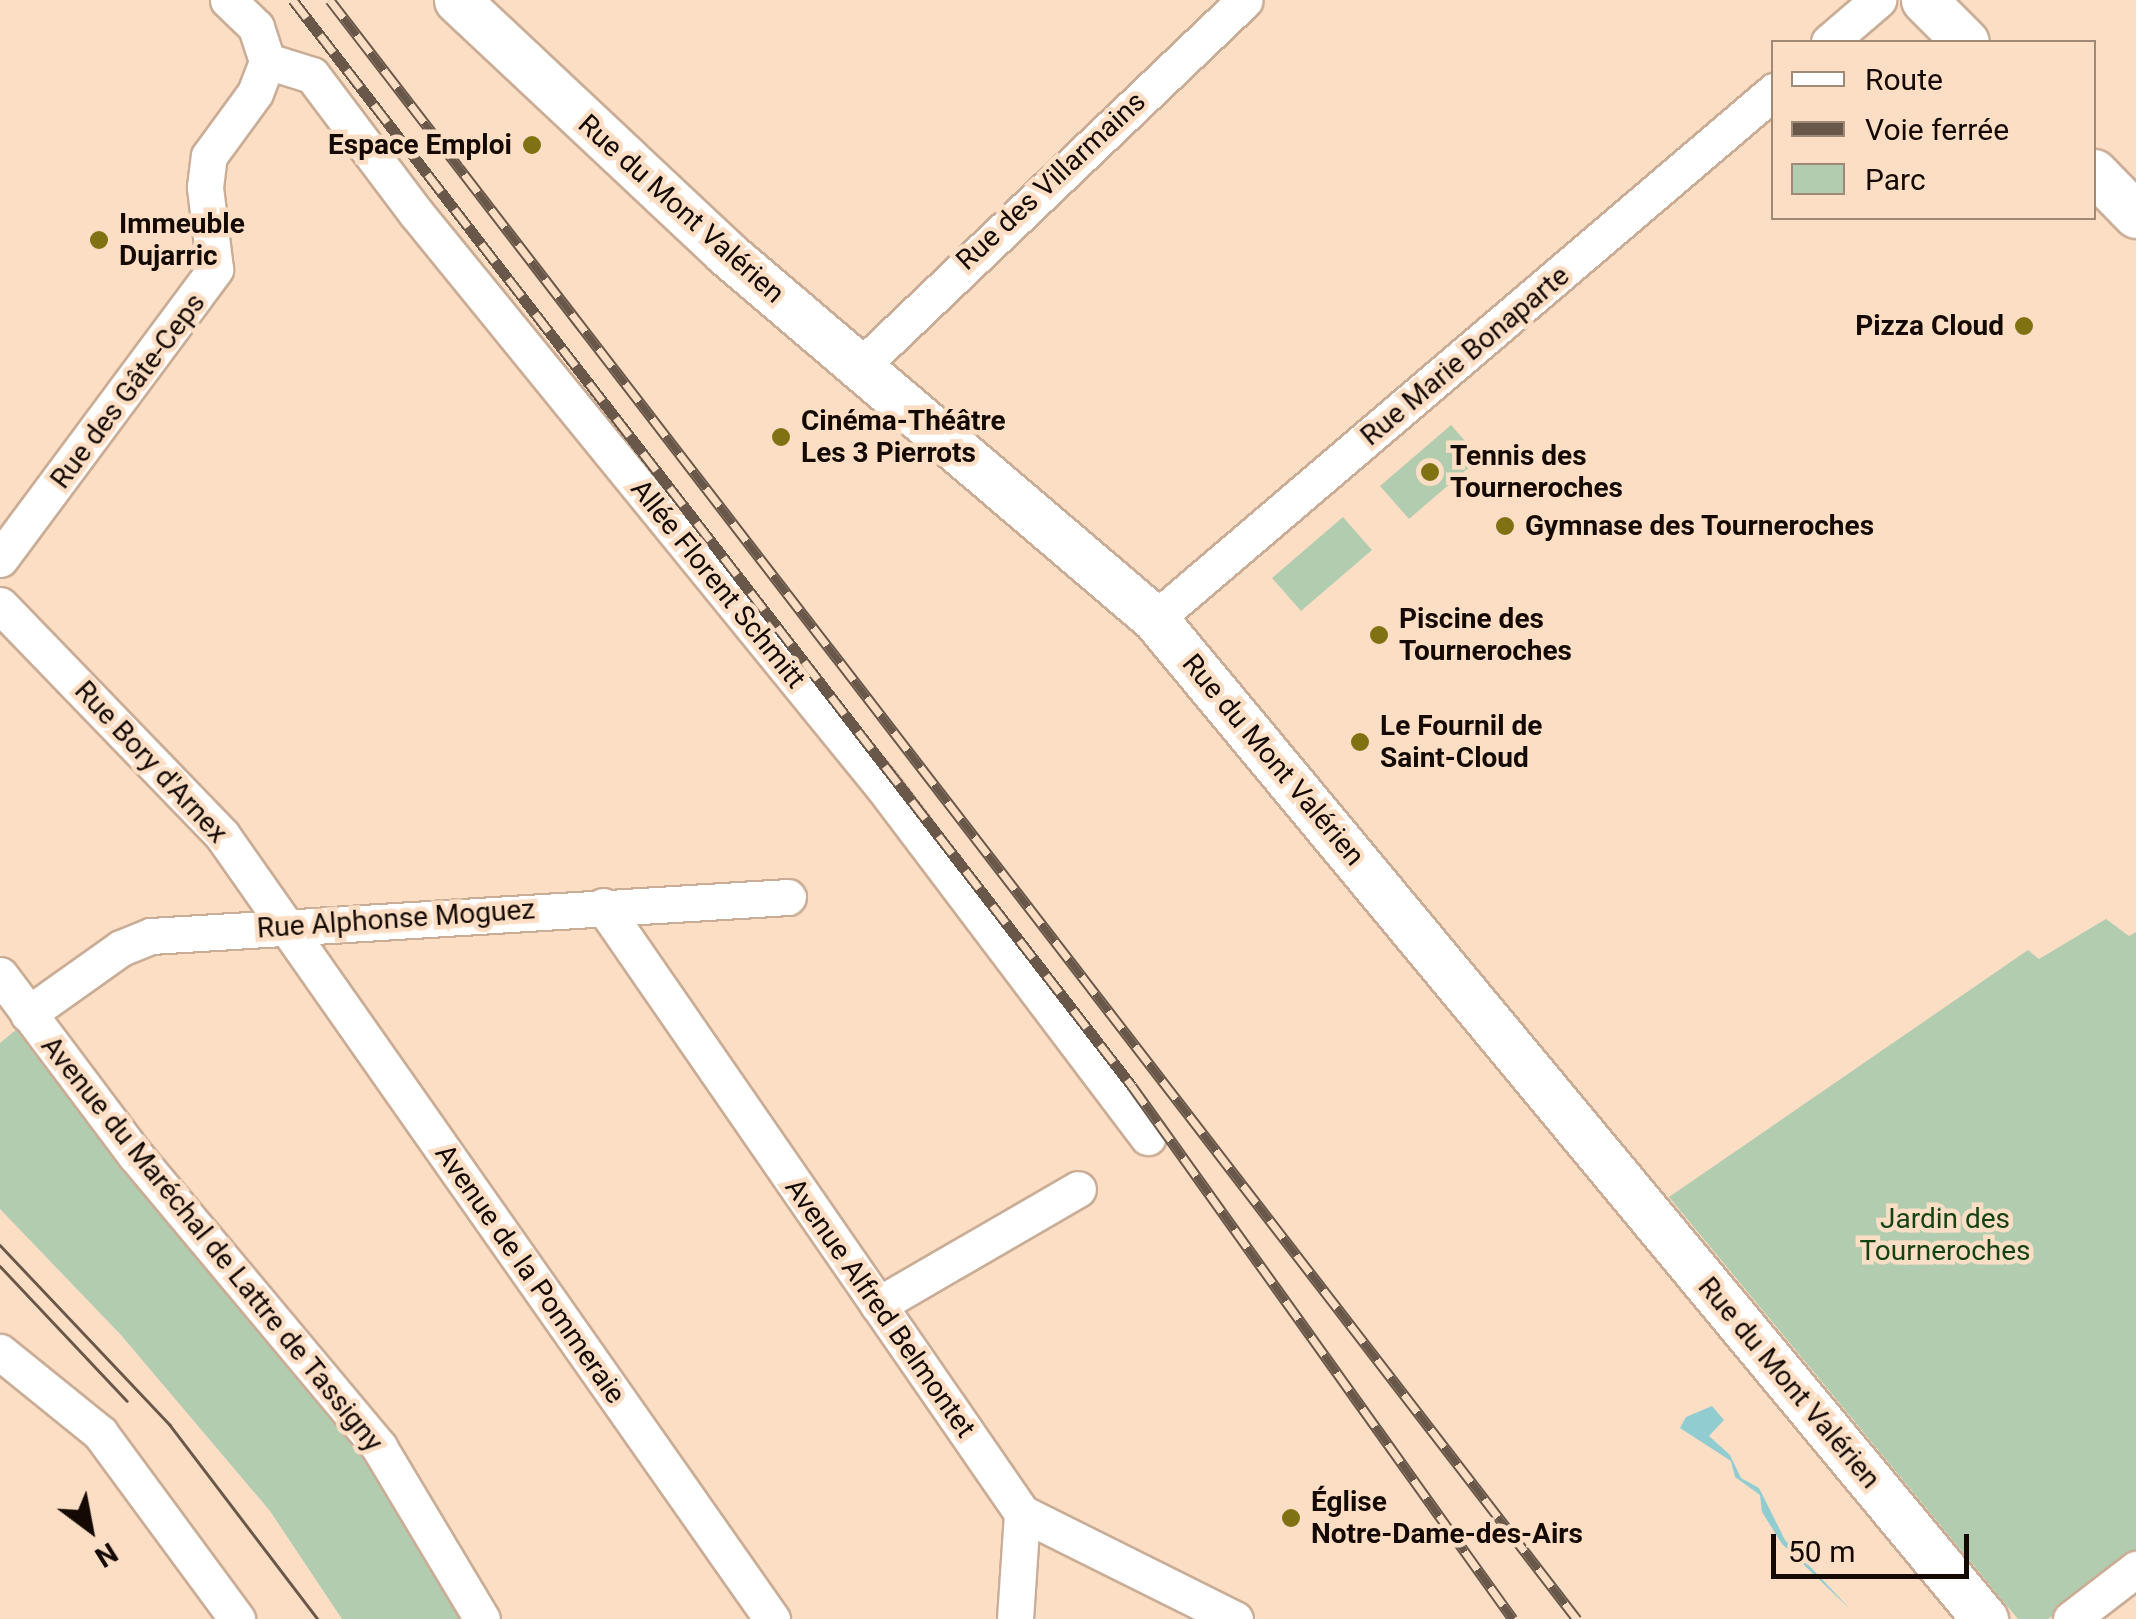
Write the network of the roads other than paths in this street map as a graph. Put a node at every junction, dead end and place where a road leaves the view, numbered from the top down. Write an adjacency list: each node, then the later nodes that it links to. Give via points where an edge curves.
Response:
1 (228, 0): 8 (street, via 256,28)
2 (457, 0): 12 (main road, Rue du Mont Valérien, via 726,252)
3 (1245, 0): 12 (street, Rue des Villarmains)
4 (1878, 0): 6 (street)
5 (1924, 0): 7 (main road)
6 (1831, 40)
7 (1964, 40)
8 (267, 61): 13 (street, Rue des Gâte-Ceps, via 254,93 208,156 205,187 216,253 209,285); 21 (street, Allée Florent Schmitt, via 312,75 883,787)
9 (1771, 94): 15 (street, Rue Marie Bonaparte)
10 (2096, 174): 11 (main road)
11 (2136, 215)
12 (861, 366): 15 (main road, Rue du Mont Valérien)
13 (0, 559)
14 (0, 605): 18 (street, Rue Bory d'Arnex, via 222,834)
15 (1154, 619): 32 (main road, Rue du Mont Valérien)
16 (788, 897): 17 (street, Rue Alphonse Moguez)
17 (602, 906): 18 (street, Rue Alphonse Moguez); 23 (street, Avenue Alfred Belmontet)
18 (290, 928): 20 (street, Rue Alphonse Moguez, via 135,941); 29 (street, Avenue de la Pommeraie)
19 (0, 975): 20 (street, Avenue du Maréchal de Lattre de Tassigny)
20 (28, 1014): 28 (street, Avenue du Maréchal de Lattre de Tassigny, via 136,1156 346,1403)
21 (1148, 1137)
22 (1078, 1188): 23 (street)
23 (878, 1305): 25 (street, Avenue Alfred Belmontet)
24 (0, 1352): 27 (street, via 100,1433)
25 (1022, 1513): 30 (street); 31 (street, Avenue Alfred Belmontet)
26 (2136, 1570): 33 (street)
27 (237, 1619)
28 (482, 1619)
29 (772, 1619)
30 (1015, 1619)
31 (1235, 1619)
32 (1985, 1619)
33 (2071, 1619)

